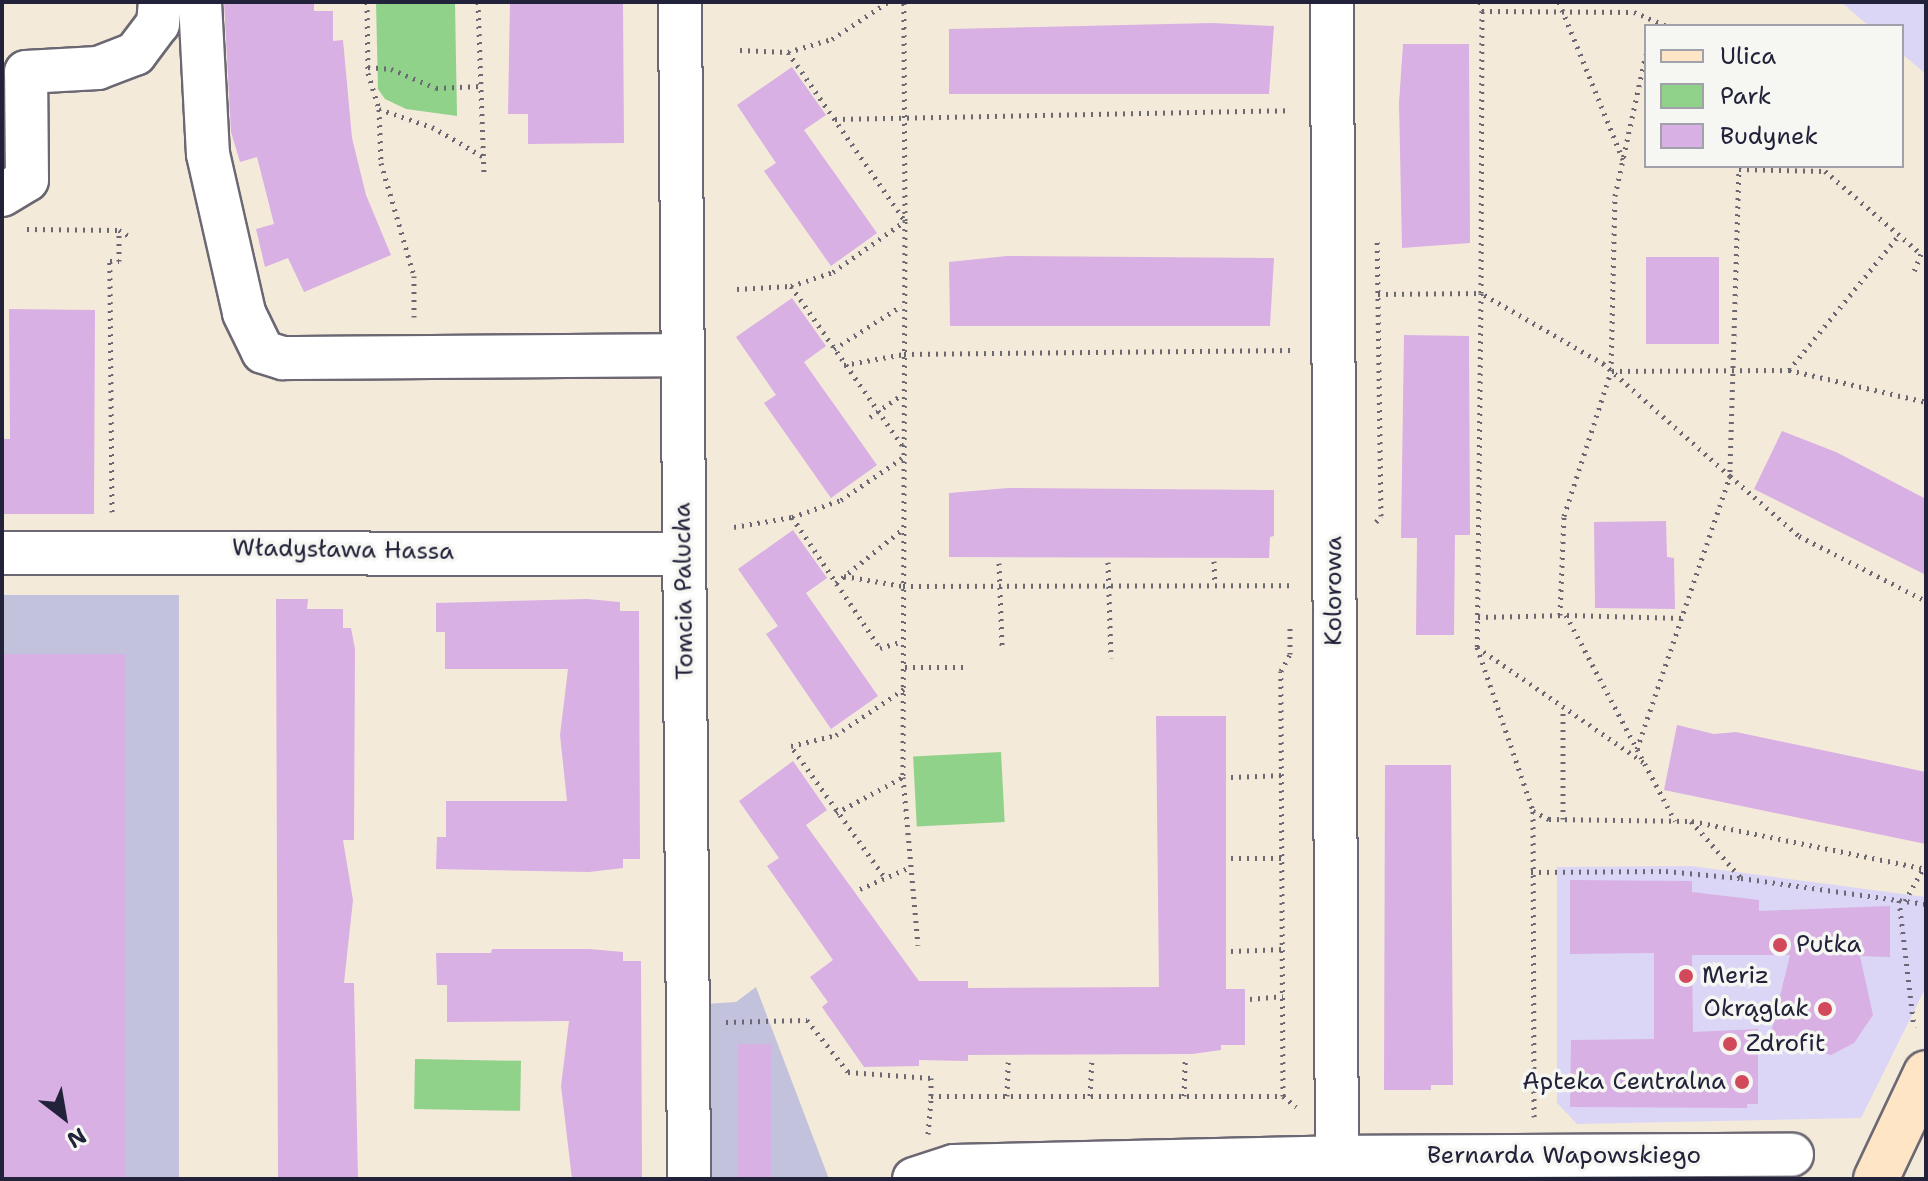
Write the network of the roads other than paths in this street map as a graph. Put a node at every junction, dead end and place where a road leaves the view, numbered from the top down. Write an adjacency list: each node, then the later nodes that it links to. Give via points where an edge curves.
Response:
1 (160, 2): 5 (street, via 158,24 135,54 98,68 26,72 27,180)
2 (200, 2): 6 (street, via 208,154 244,313 263,352 283,358)
3 (680, 2): 6 (street, Tomcia Palucha)
4 (1332, 2): 11 (street, Kolorowa)
5 (9, 212)
6 (681, 355): 8 (street, Tomcia Palucha)
7 (2, 553): 8 (street, Władysława Hassa, via 227,549)
8 (683, 554): 12 (street, Tomcia Palucha)
9 (1926, 1073): 14 (street)
10 (1792, 1155): 11 (street, Bernarda Wapowskiego)
11 (1337, 1168): 13 (street, Bernarda Wapowskiego, via 954,1166)
12 (689, 1179)
13 (914, 1179)
14 (1876, 1179)

